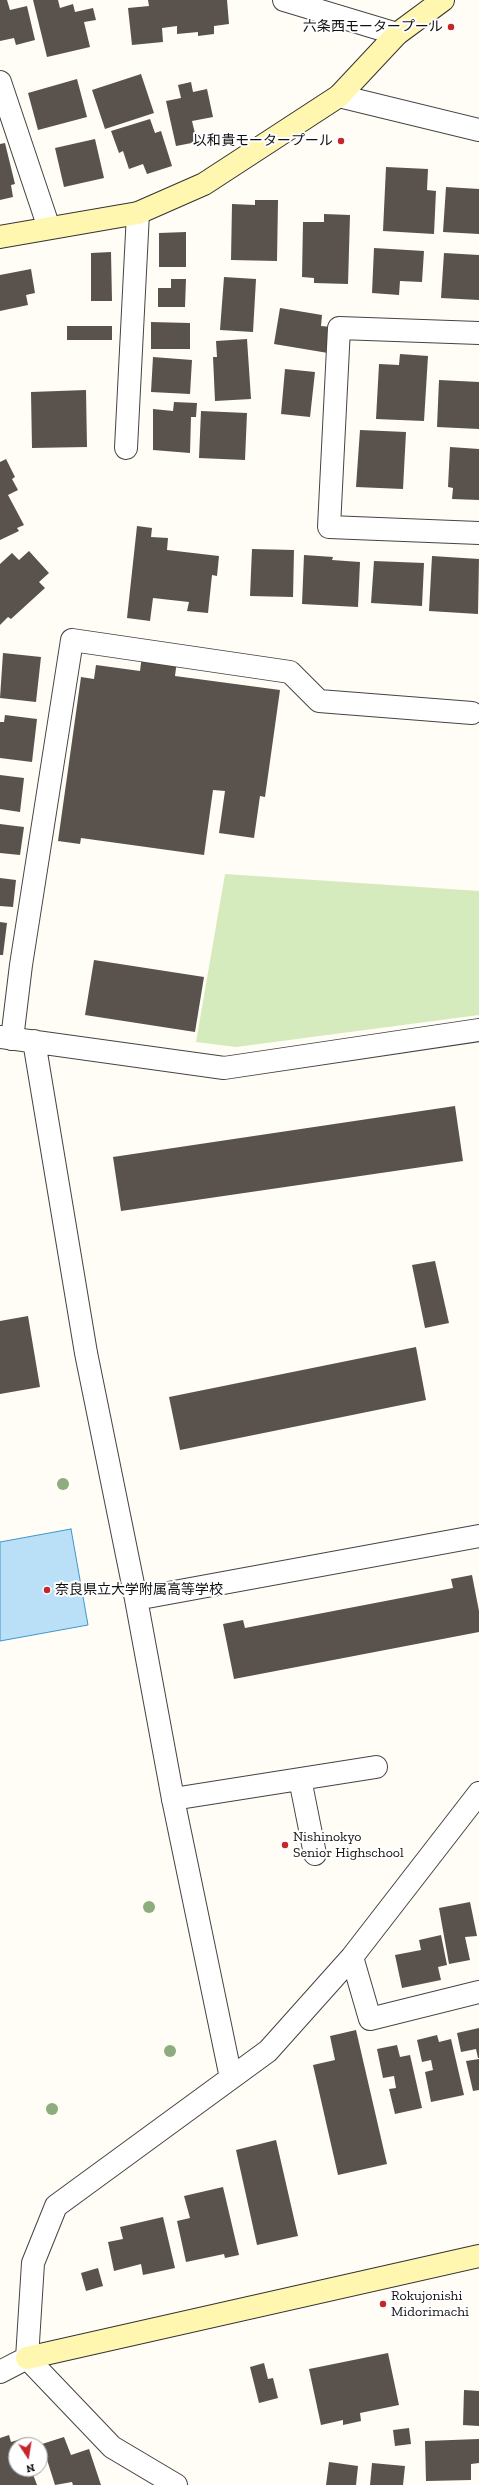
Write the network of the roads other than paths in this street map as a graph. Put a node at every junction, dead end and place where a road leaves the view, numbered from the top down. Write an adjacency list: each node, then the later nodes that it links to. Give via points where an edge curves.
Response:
1 (284, 0): 3 (street)
2 (443, 0): 3 (street)
3 (397, 34): 5 (street)
4 (0, 82): 8 (street)
5 (339, 96): 6 (street); 7 (street, via 204,184)
6 (479, 130)
7 (138, 213): 8 (street); 11 (street)
8 (49, 228): 9 (street)
9 (0, 237)
10 (479, 333): 12 (street, via 339,328 329,526)
11 (126, 448)
12 (479, 533)
13 (472, 713): 15 (street, via 319,701 290,672 72,640 21,965)
14 (479, 1030): 16 (street, via 224,1068)
15 (6, 1038): 16 (street)
16 (34, 1041): 18 (street, via 86,1353)
17 (479, 1536): 18 (street)
18 (136, 1598): 22 (street)
19 (376, 1767): 20 (street)
20 (300, 1779): 22 (street); 23 (street)
21 (478, 1797): 24 (street)
22 (173, 1799): 26 (street)
23 (316, 1854)
24 (352, 1957): 25 (street, via 370,2019); 26 (street, via 268,2051)
25 (479, 1992)
26 (231, 2078): 28 (street, via 56,2206 33,2263)
27 (479, 2256): 28 (street)
28 (27, 2358): 29 (street); 30 (street, via 112,2447)
29 (0, 2372)
30 (167, 2482)

